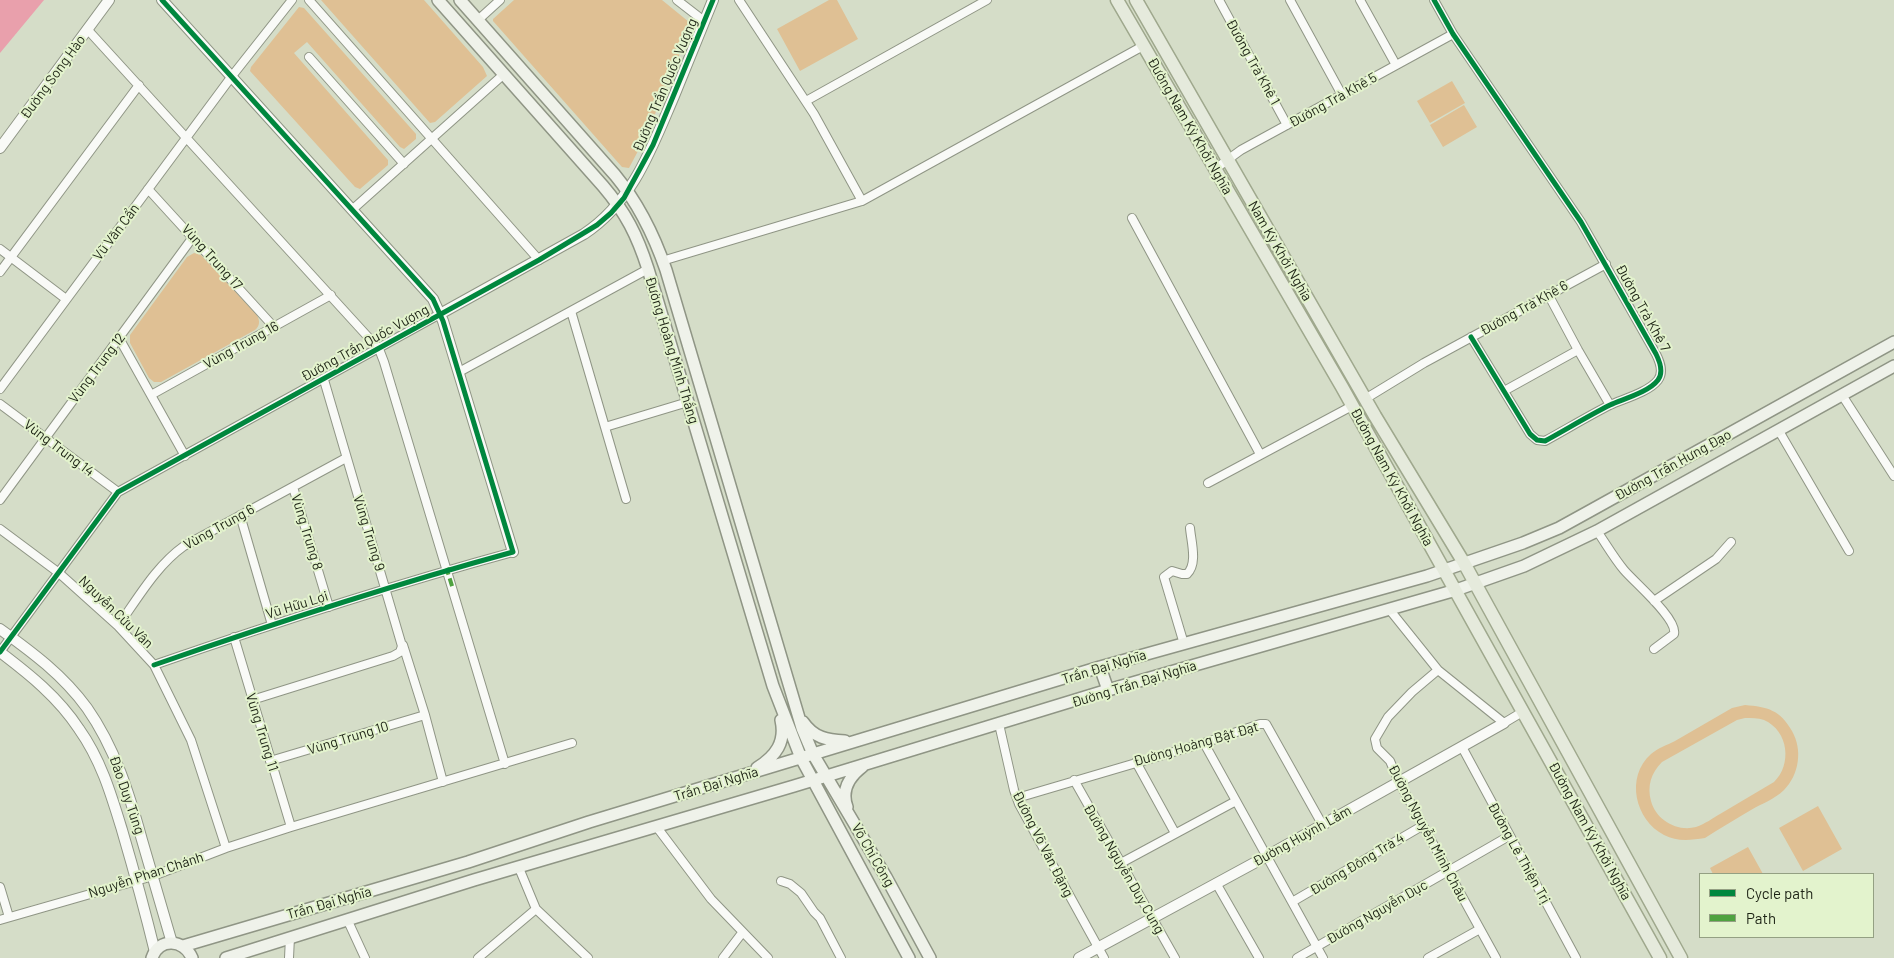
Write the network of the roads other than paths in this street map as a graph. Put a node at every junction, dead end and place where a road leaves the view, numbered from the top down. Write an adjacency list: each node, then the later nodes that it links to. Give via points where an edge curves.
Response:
1 (109, 0): 20 (street, Đường Song Hào)
2 (162, 0): 27 (street)
3 (292, 0): 27 (street, Vũ Văn Cẩn)
4 (309, 0): 33 (street)
5 (438, 0): 26 (main road, Đường Hoàng Minh Thắng)
6 (460, 0): 18 (main road, Đường Hoàng Minh Thắng)
7 (500, 0): 18 (street)
8 (677, 0): 19 (street)
9 (713, 0): 19 (street, Đường Trần Quốc Vượng)
10 (739, 0): 30 (street)
11 (987, 0): 30 (street)
12 (1117, 0): 22 (main road, Đường Nam Kỳ Khởi Nghĩa)
13 (1136, 0): 35 (main road, Nam Kỳ Khởi Nghĩa)
14 (1219, 0): 31 (street, Đường Trà Khê 1)
15 (1290, 0): 29 (street)
16 (1360, 0): 25 (street)
17 (1434, 0): 21 (street, Đường Trà Khê 7)
18 (478, 20): 24 (main road, Đường Hoàng Minh Thắng)
19 (704, 21): 39 (street, Đường Trần Quốc Vượng, via 653,145)
20 (88, 29): 28 (street); 34 (street, Đường Song Hào)
21 (1454, 34): 25 (street, Đường Trà Khê 5); 49 (street, Đường Trà Khê 7, via 1571,206)
22 (1143, 46): 37 (main road, Đường Nam Kỳ Khởi Nghĩa); 40 (street)
23 (309, 57): 36 (street)
24 (516, 63): 26 (main road); 39 (main road, Đường Hoàng Minh Thắng)
25 (1396, 65): 29 (street, Đường Trà Khê 5)
26 (504, 74): 33 (street); 41 (main road, Đường Hoàng Minh Thắng)
27 (232, 76): 32 (street, Vũ Văn Cẩn); 42 (street)
28 (139, 85): 32 (street); 46 (street)
29 (1342, 95): 31 (street, Đường Trà Khê 5)
30 (806, 101): 40 (street)
31 (1287, 125): 35 (street, Đường Trà Khê 5)
32 (187, 137): 38 (street, Vũ Văn Cẩn); 53 (street)
33 (431, 139): 36 (street); 47 (street)
34 (0, 148)
35 (1228, 160): 37 (street, Đường Trà Khê 5); 72 (main road, Nam Kỳ Khởi Nghĩa)
36 (404, 164): 42 (street)
37 (1215, 169): 75 (main road, Đường Nam Kỳ Khởi Nghĩa)
38 (148, 188): 44 (street, Vùng Trung 17); 54 (street, Vũ Văn Cẩn)
39 (628, 191): 41 (street, Đường Trần Quốc Vượng); 48 (main road, Đường Hoàng Minh Thắng, via 644,216)
40 (862, 201): 48 (street)
41 (619, 205): 47 (street, Đường Trần Quốc Vượng, via 597,225); 50 (main road, Đường Hoàng Minh Thắng, via 637,238)
42 (353, 209): 56 (street, via 430,294)
43 (1132, 218): 81 (street)
44 (193, 237): 57 (street, Vùng Trung 17); 59 (street, Vùng Trung 12)
45 (0, 249): 46 (street)
46 (11, 258): 51 (street); 54 (street)
47 (539, 260): 56 (street, Đường Trần Quốc Vượng)
48 (662, 261): 71 (main road, Đường Hoàng Minh Thắng)
49 (1606, 264): 52 (street, Đường Trà Khê 6); 76 (street, Đường Trà Khê 7, via 1661,366 1660,378 1652,385)
50 (648, 269): 55 (street); 73 (main road, Đường Hoàng Minh Thắng)
51 (0, 272)
52 (1548, 294): 58 (street, Đường Trà Khê 6); 62 (street)
53 (331, 295): 57 (street, Vùng Trung 16); 61 (street)
54 (66, 299): 67 (street, Vũ Văn Cẩn)
55 (571, 311): 65 (street); 77 (street)
56 (440, 314): 61 (street, Đường Trần Quốc Vượng); 65 (street)
57 (274, 327): 69 (street, Vùng Trung 16)
58 (1471, 337): 68 (street, Đường Trà Khê 7); 72 (street, Đường Trà Khê 6)
59 (119, 338): 69 (street); 79 (street, Vùng Trung 12)
60 (1890, 344): 63 (main road); 80 (main road, Đường Trần Hưng Đạo)
61 (378, 349): 66 (street, Đường Trần Quốc Vượng); 100 (street)
62 (1578, 350): 68 (street); 76 (street)
63 (1894, 360)
64 (1894, 366): 70 (main road, Đường Trần Hưng Đạo)
65 (459, 372): 97 (street)
66 (324, 380): 82 (street, Đường Trần Quốc Vượng); 83 (street, Vùng Trung 9)
67 (0, 389)
68 (1504, 391): 76 (street, Đường Trà Khê 7, via 1537,440 1545,441)
69 (151, 395): 82 (street)
70 (1842, 395): 78 (main road, Đường Trần Hưng Đạo); 85 (street)
71 (703, 398): 73 (main road); 123 (main road, Đường Hoàng Minh Thắng)
72 (1365, 399): 75 (main road); 98 (main road, Đường Nam Kỳ Khởi Nghĩa)
73 (688, 402): 77 (street); 120 (main road, Đường Hoàng Minh Thắng)
74 (0, 404): 79 (street, Vùng Trung 14)
75 (1352, 406): 81 (street); 99 (main road, Đường Nam Kỳ Khởi Nghĩa)
76 (1610, 406)
77 (605, 427): 89 (street)
78 (1779, 431): 84 (main road, Đường Trần Hưng Đạo); 96 (street)
79 (46, 438): 88 (street, Vùng Trung 14); 90 (street, Vùng Trung 12)
80 (1705, 447): 84 (main road); 98 (main road, Đường Trần Hưng Đạo, via 1559,528 1523,544)
81 (1260, 454): 86 (street)
82 (185, 456): 88 (street, Đường Trần Quốc Vượng)
83 (346, 458): 87 (street, Vùng Trung 6); 103 (street, Vùng Trung 9)
84 (1715, 465): 94 (main road, Đường Trần Hưng Đạo)
85 (1894, 476)
86 (1208, 483)
87 (293, 487): 91 (street, Vùng Trung 6); 106 (street, Vùng Trung 8)
88 (118, 492): 101 (street, Đường Trần Quốc Vượng)
89 (626, 498)
90 (0, 500)
91 (240, 515): 108 (street); 109 (street, Vùng Trung 6, via 172,554)
92 (1190, 528): 114 (street, via 1190,572 1172,571 1164,577)
93 (0, 529): 101 (street, Nguyễn Cửu Vân)
94 (1597, 531): 102 (main road, Đường Trần Hưng Đạo, via 1524,566); 105 (street, via 1624,570)
95 (1731, 542): 105 (street, via 1716,559)
96 (1849, 551)
97 (513, 552): 100 (street, Vũ Hữu Lợi)
98 (1464, 563): 99 (main road, Đường Trần Hưng Đạo); 102 (main road, Đường Nam Kỳ Khởi Nghĩa)
99 (1444, 569): 104 (main road, Đường Nam Kỳ Khởi Nghĩa); 114 (main road, Trần Đại Nghĩa)
100 (447, 570): 103 (street, Vũ Hữu Lợi); 137 (street)
101 (60, 573): 109 (street, Nguyễn Cửu Vân); 111 (street, Đường Trần Quốc Vượng)
102 (1475, 584): 104 (main road, Đường Trần Đại Nghĩa); 201 (main road, Đường Nam Kỳ Khởi Nghĩa)
103 (386, 590): 106 (street, Vũ Hữu Lợi); 113 (street, Vùng Trung 9)
104 (1456, 590): 107 (main road, Đường Trần Đại Nghĩa); 124 (main road, Đường Nam Kỳ Khởi Nghĩa)
105 (1654, 601): 115 (street, via 1675,631)
106 (329, 607): 108 (street, Vũ Hữu Lợi)
107 (1389, 609): 119 (street); 121 (main road, Đường Trần Đại Nghĩa)
108 (272, 625): 112 (street, Vũ Hữu Lợi)
109 (118, 626): 117 (street, Nguyễn Cửu Vân)
110 (0, 629): 111 (street, Đào Duy Tùng)
111 (11, 637): 116 (street, Đường Trần Quốc Vượng); 160 (street, Đào Duy Tùng, via 60,677 102,732 125,782)
112 (234, 637): 117 (street, Vũ Hữu Lợi); 122 (street, Vùng Trung 11)
113 (402, 644): 122 (street, via 400,652 394,656); 125 (street, Vùng Trung 9)
114 (1184, 644): 118 (main road, Trần Đại Nghĩa)
115 (1654, 649)
116 (0, 652): 162 (street, Đào Duy Tùng, via 53,696 92,749 102,769)
117 (154, 665): 154 (street, Nguyễn Cửu Vân, via 191,740)
118 (1100, 667): 121 (main road); 128 (main road, Trần Đại Nghĩa)
119 (1438, 670): 126 (street); 143 (street, Đường Nguyễn Minh Châu, via 1388,717 1375,739 1377,748 1390,761)
120 (773, 686): 133 (main road, Đường Hoàng Minh Thắng); 138 (main road, via 782,725 781,744 768,761)
121 (1108, 690): 127 (main road, Đường Trần Đại Nghĩa)
122 (252, 700): 134 (street, Vùng Trung 11)
123 (797, 711): 128 (main road, via 806,726 820,737); 132 (main road, Đường Hoàng Minh Thắng)
124 (1524, 711): 126 (street, Đường Huỳnh Lắm); 200 (main road, Đường Nam Kỳ Khởi Nghĩa)
125 (425, 715): 134 (street, Vùng Trung 10); 142 (street, Vùng Trung 9)
126 (1504, 723): 131 (street, Đường Huỳnh Lắm)
127 (999, 724): 136 (main road, Đường Trần Đại Nghĩa); 145 (street, Đường Võ Văn Đặng)
128 (857, 741): 132 (main road, Trần Đại Nghĩa)
129 (1204, 742): 135 (street, Đường Hoàng Bật Đạt); 146 (street); 148 (street, Đường Hoàng Bật Đạt, via 1266,724)
130 (572, 743): 137 (street, Nguyễn Phan Chánh)
131 (1462, 747): 143 (street, Đường Huỳnh Lắm); 153 (street, Đường Lê Thiện Trị)
132 (814, 754): 133 (main road, Trần Đại Nghĩa); 139 (main road, Võ Chí Công)
133 (801, 758): 138 (main road, Trần Đại Nghĩa); 140 (main road, Võ Chí Công)
134 (270, 761): 151 (street, Vùng Trung 11)
135 (1136, 762): 141 (street, Đường Hoàng Bật Đạt); 152 (street)
136 (869, 763): 139 (main road, Đường Trần Đại Nghĩa); 147 (main road, via 856,772 847,785 845,796)
137 (505, 764): 142 (street, Nguyễn Phan Chánh)
138 (742, 776): 156 (main road, Trần Đại Nghĩa)
139 (826, 776): 140 (main road, Đường Trần Đại Nghĩa); 147 (main road, Võ Chí Công)
140 (813, 780): 144 (main road, Đường Trần Đại Nghĩa); 189 (main road, Võ Chí Công)
141 (1074, 780): 145 (street, Đường Hoàng Bật Đạt); 157 (street, Đường Nguyễn Duy Cung)
142 (443, 782): 151 (street, Nguyễn Phan Chánh)
143 (1399, 782): 148 (street, Đường Huỳnh Lắm); 150 (street, Đường Nguyễn Minh Châu)
144 (794, 786): 149 (main road, Trần Đại Nghĩa)
145 (1017, 798): 177 (street, Đường Võ Văn Đặng)
146 (1236, 801): 152 (street); 155 (street)
147 (850, 816): 190 (main road, Võ Chí Công)
148 (1322, 824): 155 (street, Đường Huỳnh Lắm)
149 (656, 826): 158 (main road, Trần Đại Nghĩa); 173 (street, via 695,880)
150 (1422, 826): 159 (street, Đường Nguyễn Minh Châu); 166 (street, Đường Đông Trà 4)
151 (291, 827): 154 (street, Nguyễn Phan Chánh)
152 (1175, 833): 157 (street)
153 (1509, 836): 159 (street, Đường Nguyễn Dục); 199 (street, Đường Lê Thiện Trị)
154 (226, 848): 160 (street, Nguyễn Phan Chánh)
155 (1267, 856): 164 (street, Đường Huỳnh Lắm); 166 (street)
156 (468, 862): 161 (main road); 176 (main road, Trần Đại Nghĩa)
157 (1121, 863): 169 (street, Đường Nguyễn Duy Cung)
158 (519, 868): 161 (main road, Trần Đại Nghĩa); 167 (street)
159 (1448, 871): 172 (street, Đường Nguyễn Minh Châu); 178 (street, Đường Nguyễn Dục)
160 (153, 876): 162 (street, Nguyễn Phan Chánh); 175 (street, Đào Duy Tùng)
161 (474, 880): 171 (main road, Trần Đại Nghĩa)
162 (137, 881): 168 (street, Nguyễn Phan Chánh); 179 (street, Đào Duy Tùng)
163 (781, 881): 188 (street, via 801,893 820,918)
164 (1216, 883): 169 (street, Đường Huỳnh Lắm); 194 (street)
165 (0, 887): 168 (street)
166 (1292, 902): 178 (street)
167 (536, 910): 184 (street); 185 (street)
168 (9, 917): 170 (street, Nguyễn Phan Chánh)
169 (1152, 918): 177 (street, Đường Huỳnh Lắm); 193 (street, Đường Nguyễn Duy Cung)
170 (0, 920)
171 (347, 920): 174 (main road, Trần Đại Nghĩa); 183 (street)
172 (1480, 929): 197 (street); 198 (street, Đường Nguyễn Minh Châu)
173 (742, 933): 186 (street); 187 (street)
174 (290, 938): 181 (main road, Trần Đại Nghĩa); 182 (street)
175 (172, 942): 176 (main road); 179 (main road, via 164,944)
176 (184, 946): 180 (main road)
177 (1098, 947): 191 (street, Đường Huỳnh Lắm); 192 (street, Đường Võ Văn Đặng)
178 (1317, 947): 195 (street, Đường Nguyễn Dục); 196 (street)
179 (152, 956)
180 (192, 958)
181 (226, 958)
182 (289, 958)
183 (365, 958)
184 (478, 958)
185 (588, 958)
186 (723, 958)
187 (768, 958)
188 (841, 958)
189 (909, 958)
190 (930, 958)
191 (1079, 958)
192 (1104, 958)
193 (1175, 958)
194 (1259, 958)
195 (1296, 958)
196 (1323, 958)
197 (1428, 958)
198 (1496, 958)
199 (1576, 958)
200 (1660, 958)
201 (1681, 958)

